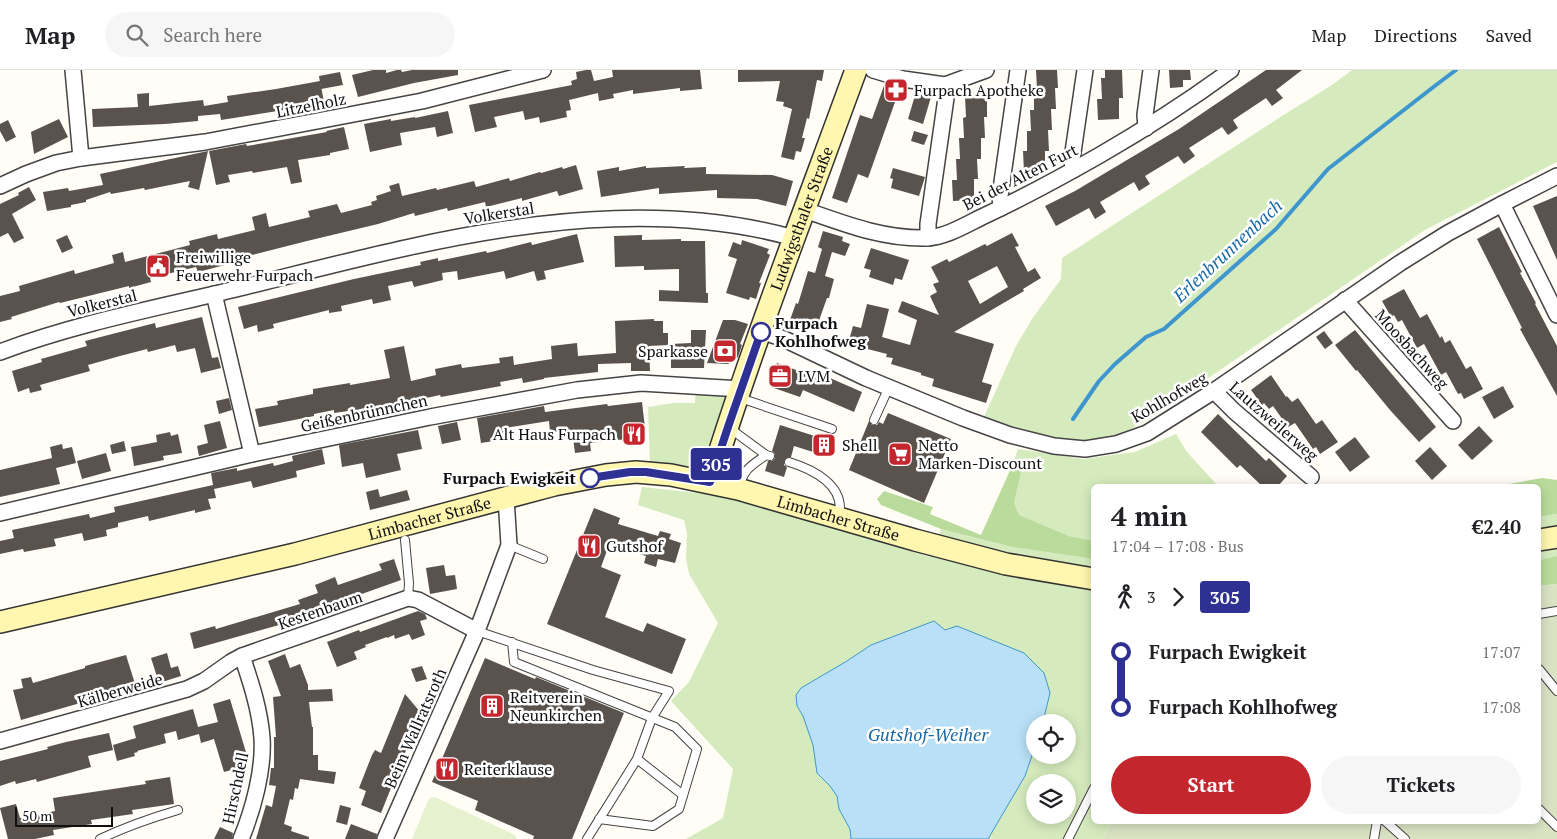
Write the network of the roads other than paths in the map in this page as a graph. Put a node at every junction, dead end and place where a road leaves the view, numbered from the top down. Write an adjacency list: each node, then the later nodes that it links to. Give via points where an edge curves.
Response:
1 (74, 70): 12 (street)
2 (544, 70): 12 (street, Litzelholz, via 422,101 312,122 205,142)
3 (856, 70): 18 (main road, Ludwigsthaler Straße)
4 (873, 70): 10 (street, via 903,79)
5 (986, 70): 10 (street)
6 (1018, 70): 17 (street)
7 (1085, 70): 13 (street)
8 (1150, 70): 11 (street)
9 (1223, 73): 11 (street, Bei der Alten Furt)
10 (945, 85): 20 (street)
11 (1146, 128): 13 (street, Bei der Alten Furt)
12 (81, 158): 15 (street, Litzelholz, via 56,163)
13 (1073, 170): 17 (street, Bei der Alten Furt)
14 (1557, 176): 16 (street, Kohlhofweg)
15 (0, 186)
16 (1502, 204): 22 (street, Kohlhofweg, via 1448,233); 23 (street)
17 (1001, 208): 20 (street, Bei der Alten Furt, via 945,234)
18 (805, 210): 19 (main road, Ludwigsthaler Straße); 20 (street, Bei der Alten Furt, via 876,234)
19 (794, 238): 21 (street, Volkerstal, via 685,219 566,222 455,238); 24 (main road, Ludwigsthaler Straße)
20 (928, 238)
21 (214, 294): 25 (street, Volkerstal, via 70,329); 33 (street)
22 (1346, 300): 27 (street, Kohlhofweg); 30 (street, Moosbachweg)
23 (1557, 315)
24 (761, 332): 26 (street, Kohlhofweg, via 784,339); 28 (main road, Ludwigsthaler Straße)
25 (0, 352)
26 (888, 387): 27 (street, Kohlhofweg, via 1010,436 1086,449 1116,444 1146,433); 29 (lane)
27 (1214, 391): 35 (street, Lautzweilerweg)
28 (739, 393): 31 (main road, Ludwigsthaler Straße); 32 (lane); 33 (street, Geißenbrünnchen, via 679,384 641,383 577,390)
29 (874, 420)
30 (1453, 421)
31 (728, 427): 36 (main road, Ludwigsthaler Straße); 37 (lane, via 768,455 748,468)
32 (832, 428)
33 (252, 454): 39 (street, Geißenbrünnchen)
34 (789, 462): 40 (lane, via 821,476 834,489 840,504)
35 (1312, 477)
36 (710, 482): 37 (main road, Limbacher Straße); 38 (main road, Limbacher Straße, via 630,472 554,485)
37 (738, 489): 40 (main road, Limbacher Straße)
38 (506, 498): 44 (street, Beim Wallratsroth); 50 (main road, Limbacher Straße, via 295,554)
39 (0, 513)
40 (838, 518): 46 (main road, Limbacher Straße, via 1006,564)
41 (1557, 538): 43 (main road)
42 (405, 540): 47 (lane)
43 (1541, 540)
44 (509, 545): 45 (lane); 51 (street, Beim Wallratsroth)
45 (543, 558)
46 (1091, 578)
47 (408, 598): 51 (street, via 418,600); 53 (street, Kestenbaum)
48 (1557, 612): 49 (lane)
49 (1541, 614)
50 (0, 622)
51 (477, 631): 52 (lane); 69 (street, Beim Wallratsroth)
52 (512, 642): 56 (lane, via 514,662); 56 (lane, via 593,670 669,691)
53 (242, 656): 57 (street, Kälberweide, via 187,689); 68 (street, Hirschdell, via 253,689 262,739 256,791)
54 (1541, 671): 55 (lane)
55 (1557, 691)
56 (652, 718): 58 (lane); 60 (lane, via 675,727 697,749)
57 (0, 741)
58 (637, 759): 60 (lane); 63 (lane)
59 (1091, 794): 71 (lane)
60 (683, 796): 63 (lane, via 679,809 653,826)
61 (178, 810): 67 (lane, via 124,827)
62 (1541, 811): 66 (lane)
63 (599, 819): 70 (lane)
64 (1376, 824): 72 (lane)
65 (1388, 824): 73 (lane)
66 (1557, 827)
67 (100, 839)
68 (241, 839)
69 (385, 839)
70 (587, 839)
71 (1068, 839)
72 (1374, 839)
73 (1405, 839)

